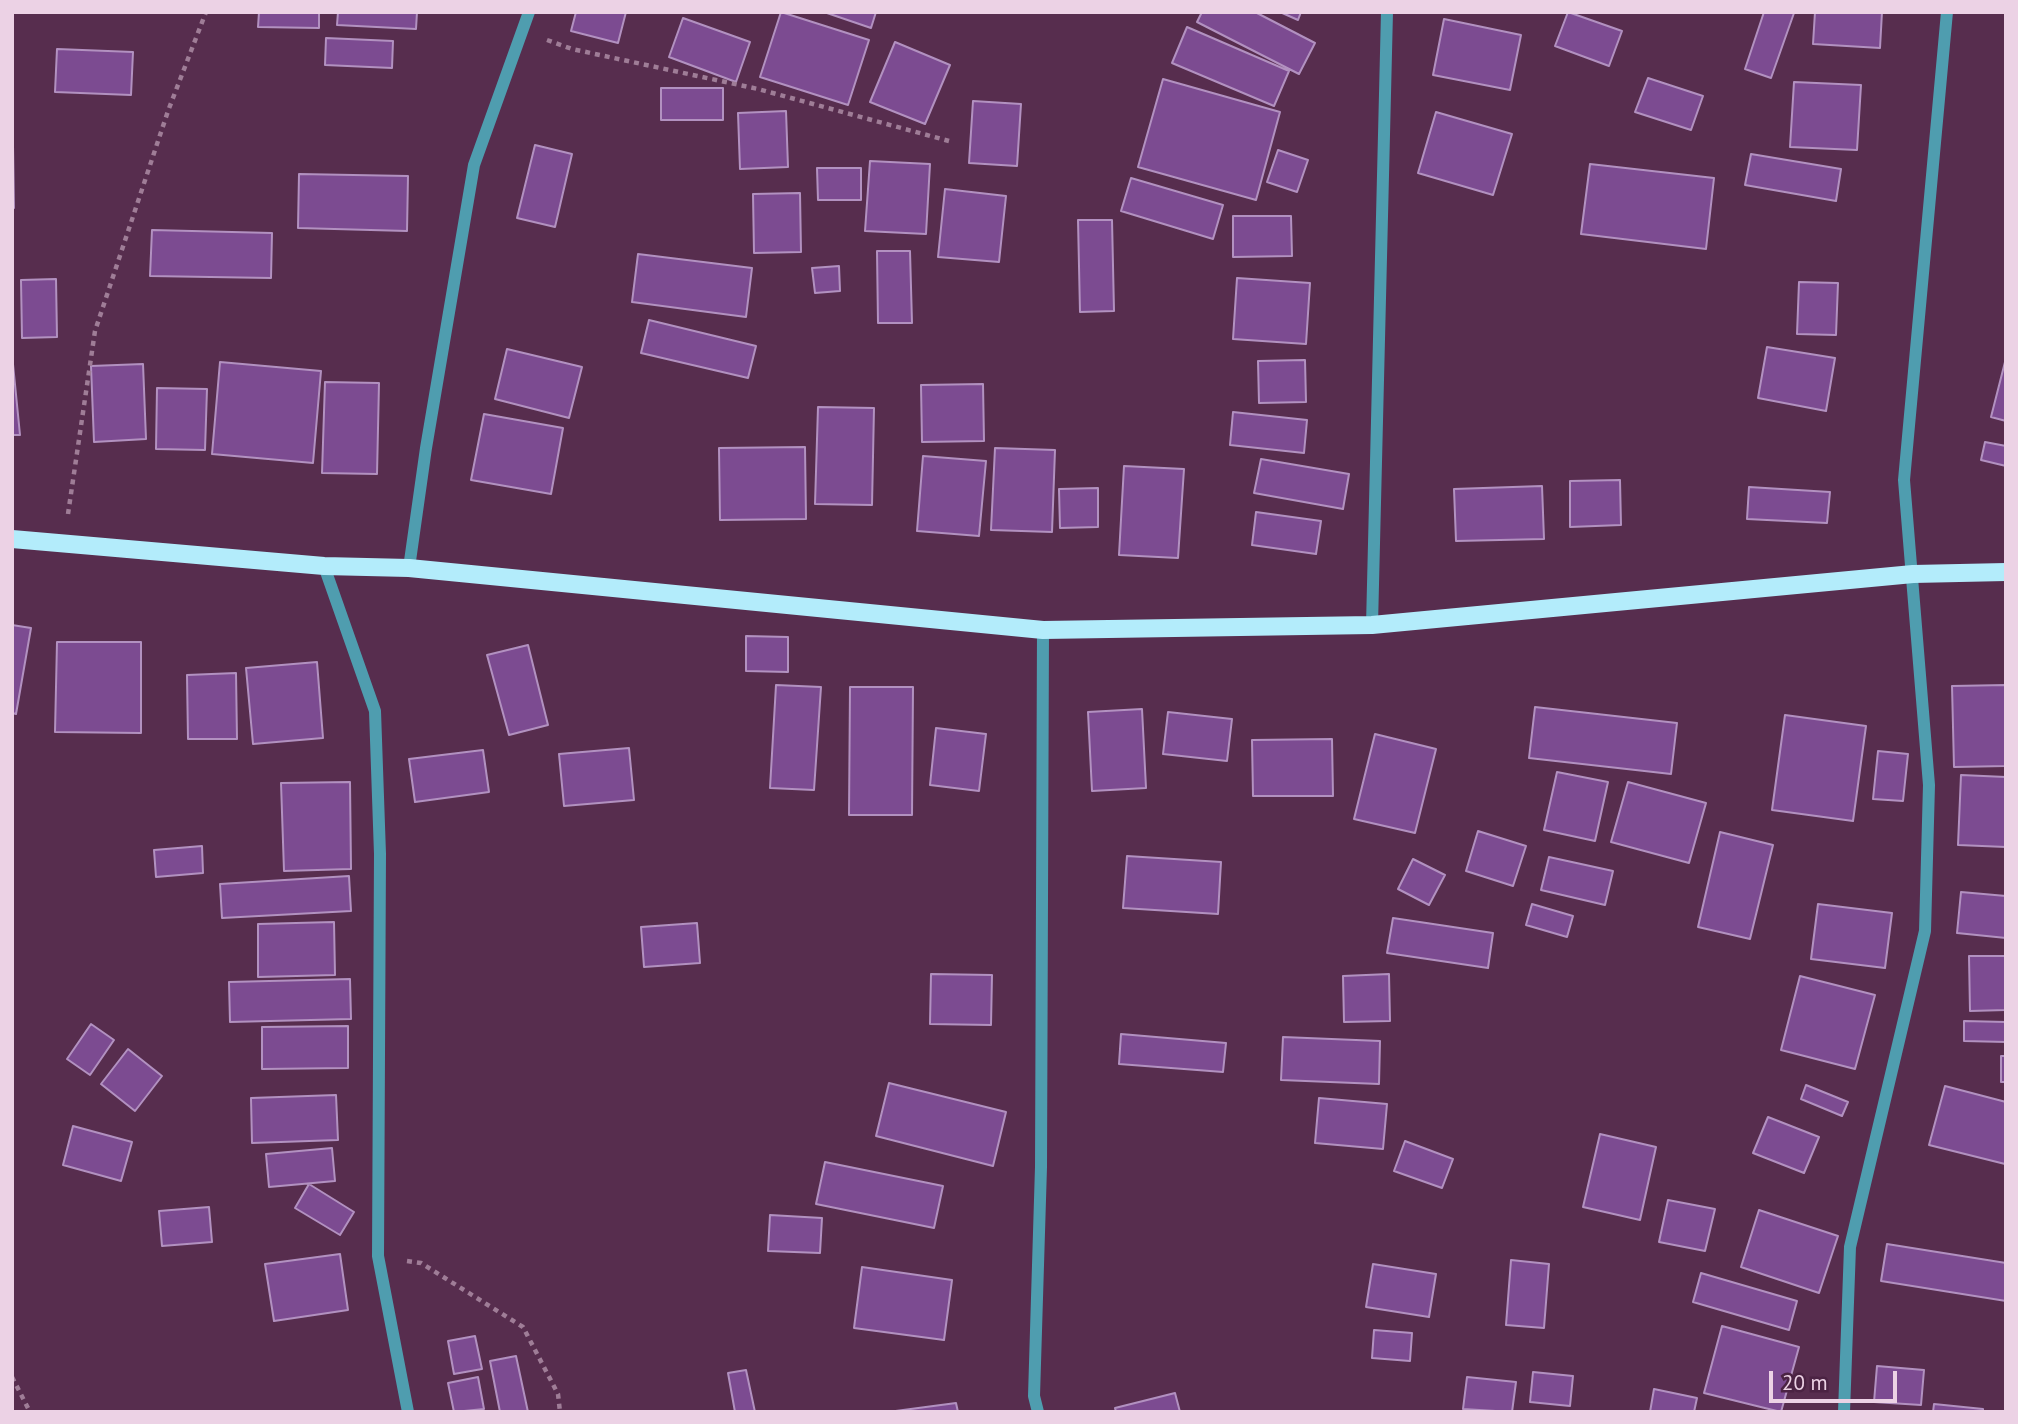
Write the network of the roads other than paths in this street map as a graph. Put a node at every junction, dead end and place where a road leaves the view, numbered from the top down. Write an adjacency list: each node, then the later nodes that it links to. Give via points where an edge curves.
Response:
1 (529, 12): 6 (street, via 474,165)
2 (1387, 12): 9 (street)
3 (1947, 12): 8 (street, via 1904,480)
4 (12, 539): 5 (main road)
5 (324, 566): 6 (main road); 11 (street, via 375,711 380,854 378,1256)
6 (409, 568): 10 (main road)
7 (2006, 572): 8 (main road)
8 (1913, 574): 9 (main road); 13 (street, via 1929,785 1925,931 1850,1247)
9 (1372, 625): 10 (main road)
10 (1043, 631): 12 (street, via 1041,1167 1034,1396)
11 (408, 1412)
12 (1038, 1412)
13 (1844, 1412)

